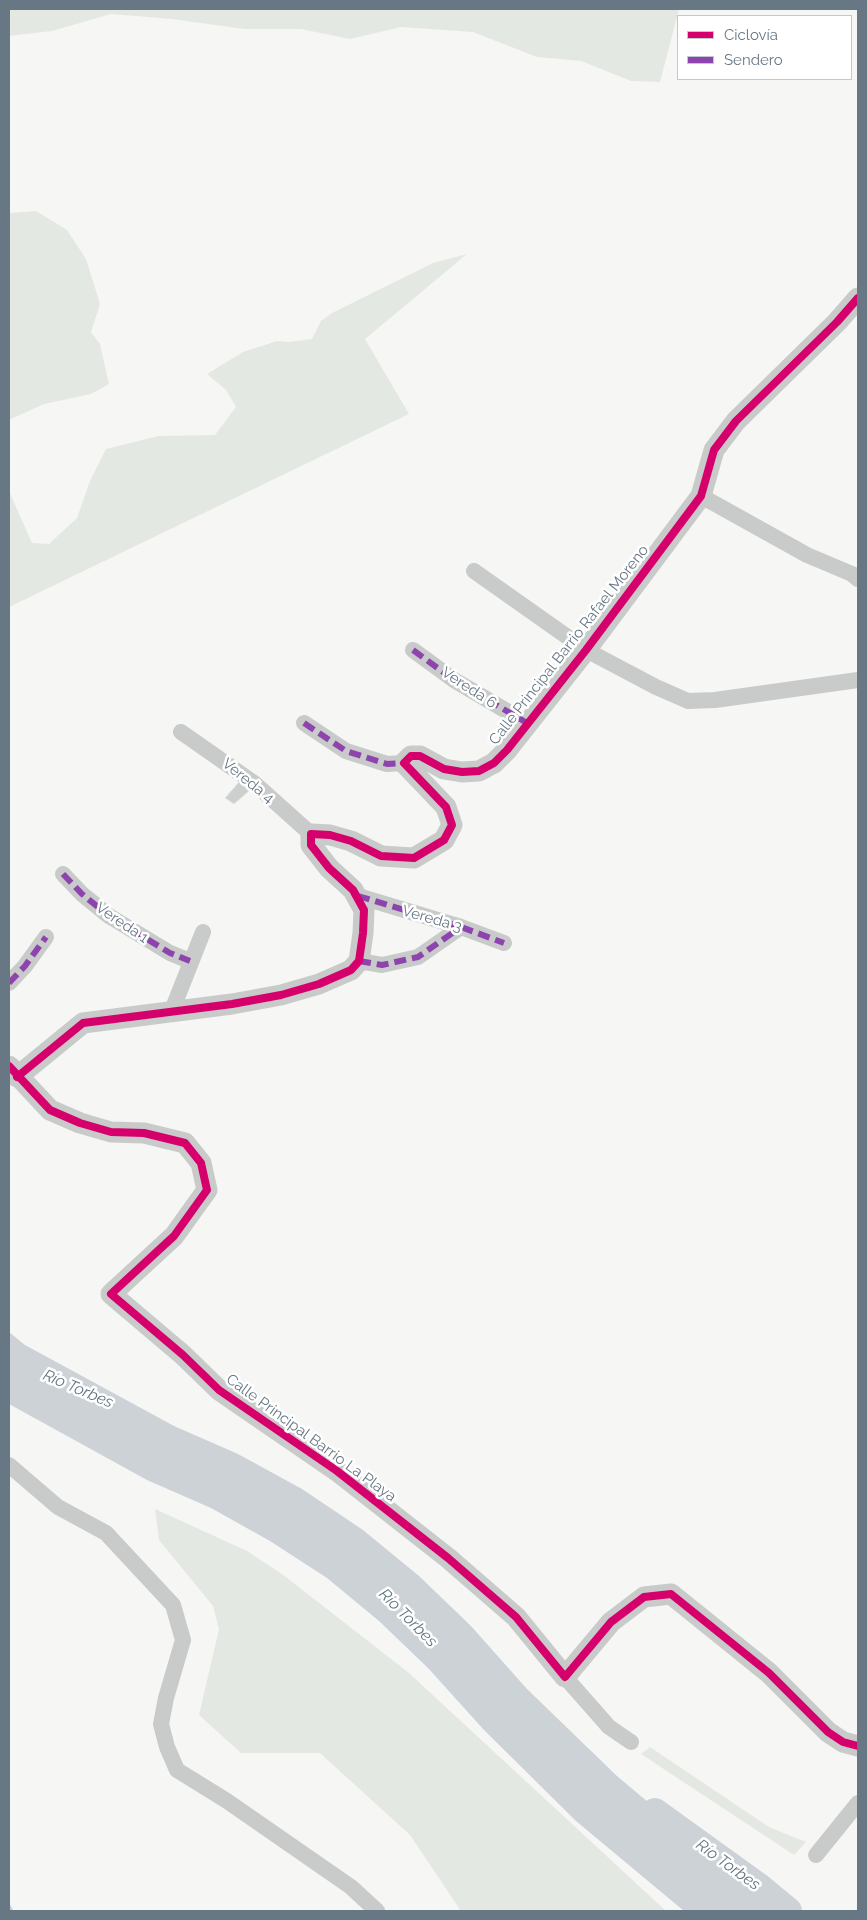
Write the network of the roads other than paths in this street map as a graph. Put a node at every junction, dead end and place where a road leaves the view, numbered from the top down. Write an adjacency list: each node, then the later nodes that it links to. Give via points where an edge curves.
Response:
1 (858, 298): 2 (street, Calle Principal Barrio Rafael Moreno, via 736,421 714,450)
2 (701, 496): 4 (street); 6 (street, Calle Principal Barrio Rafael Moreno)
3 (474, 571): 6 (street)
4 (858, 579)
5 (413, 650): 9 (street, Vereda 6, via 454,680)
6 (586, 650): 7 (street, via 688,701); 9 (street, Calle Principal Barrio Rafael Moreno)
7 (858, 680)
8 (304, 723): 11 (street, via 346,751 386,764)
9 (527, 723): 11 (street, Calle Principal Barrio Rafael Moreno, via 494,762 479,771 444,769 420,756 411,756)
10 (181, 732): 12 (street, Vereda 4, via 254,783)
11 (404, 763): 12 (street, via 446,807 452,825 444,840 414,858 381,856 352,841)
12 (311, 834): 14 (street, via 311,845)
13 (63, 874): 20 (street, Vereda 1, via 109,916)
14 (358, 896): 15 (street, Vereda 3); 19 (street, via 364,910)
15 (461, 927): 18 (street, Vereda 3); 19 (street, via 418,957 382,965)
16 (203, 932): 20 (street)
17 (46, 937): 21 (street)
18 (504, 943)
19 (359, 961): 22 (street, via 343,974 281,995)
20 (190, 962): 22 (street)
21 (9, 983)
22 (171, 1013): 23 (street, via 83,1023)
23 (13, 1072): 25 (street, Calle Principal Barrio La Playa, via 50,1110 80,1123 111,1132 144,1133 185,1143 201,1163 207,1190 174,1236 111,1294 219,1390 337,1471 448,1558 516,1617)
24 (9, 1465): 30 (street, via 58,1506 106,1533 173,1605 183,1640 161,1724 176,1770 351,1886)
25 (564, 1677): 26 (street, via 610,1727); 27 (street, via 611,1622 644,1597 670,1594 768,1673 828,1732 843,1742)
26 (631, 1742)
27 (858, 1746)
28 (858, 1803): 29 (street)
29 (816, 1855)
30 (377, 1911)

